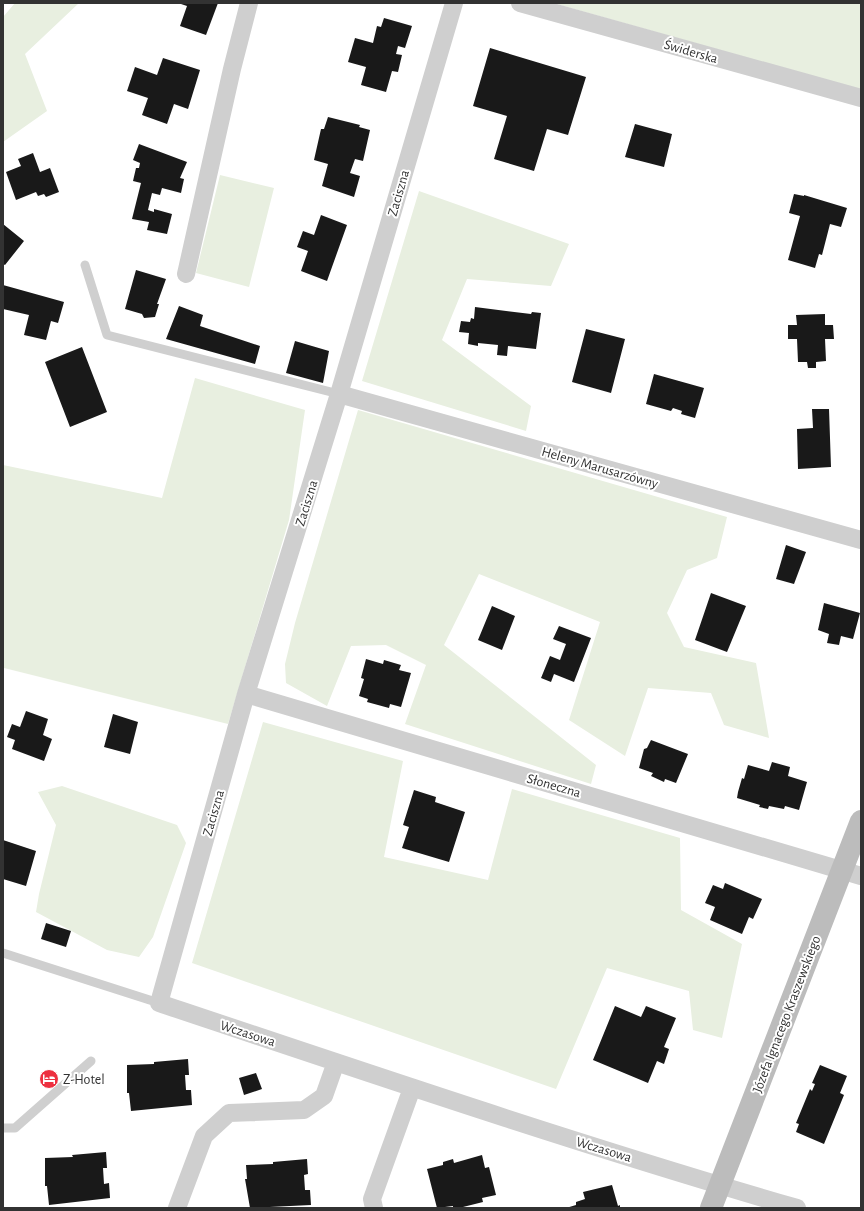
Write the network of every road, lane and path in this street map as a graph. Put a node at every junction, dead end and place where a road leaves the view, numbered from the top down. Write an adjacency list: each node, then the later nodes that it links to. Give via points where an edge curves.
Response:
1 (250, 3): 6 (street, via 232,69)
2 (454, 3): 7 (street, Zaciszna)
3 (520, 3): 4 (street, Świderska)
4 (861, 98)
5 (85, 265): 7 (lane, via 108,335)
6 (186, 274)
7 (339, 394): 8 (street, Heleny Marusarzówny); 9 (street, Zaciszna)
8 (861, 540)
9 (246, 694): 11 (street, Słoneczna); 13 (street, Zaciszna)
10 (861, 821): 11 (street, Józefa Ignacego Kraszewskiego)
11 (852, 873): 18 (street, Józefa Ignacego Kraszewskiego)
12 (3, 953): 13 (lane)
13 (159, 1003): 15 (street, Wczasowa)
14 (91, 1060): 17 (lane, via 15,1128)
15 (334, 1068): 16 (street, Wczasowa); 19 (street, via 324,1096 304,1110 229,1113 204,1136)
16 (410, 1094): 18 (street, Wczasowa); 20 (street, via 372,1199)
17 (3, 1128)
18 (720, 1186): 21 (street, Józefa Ignacego Kraszewskiego); 22 (street, Wczasowa)
19 (177, 1208)
20 (374, 1208)
21 (711, 1208)
22 (797, 1208)

